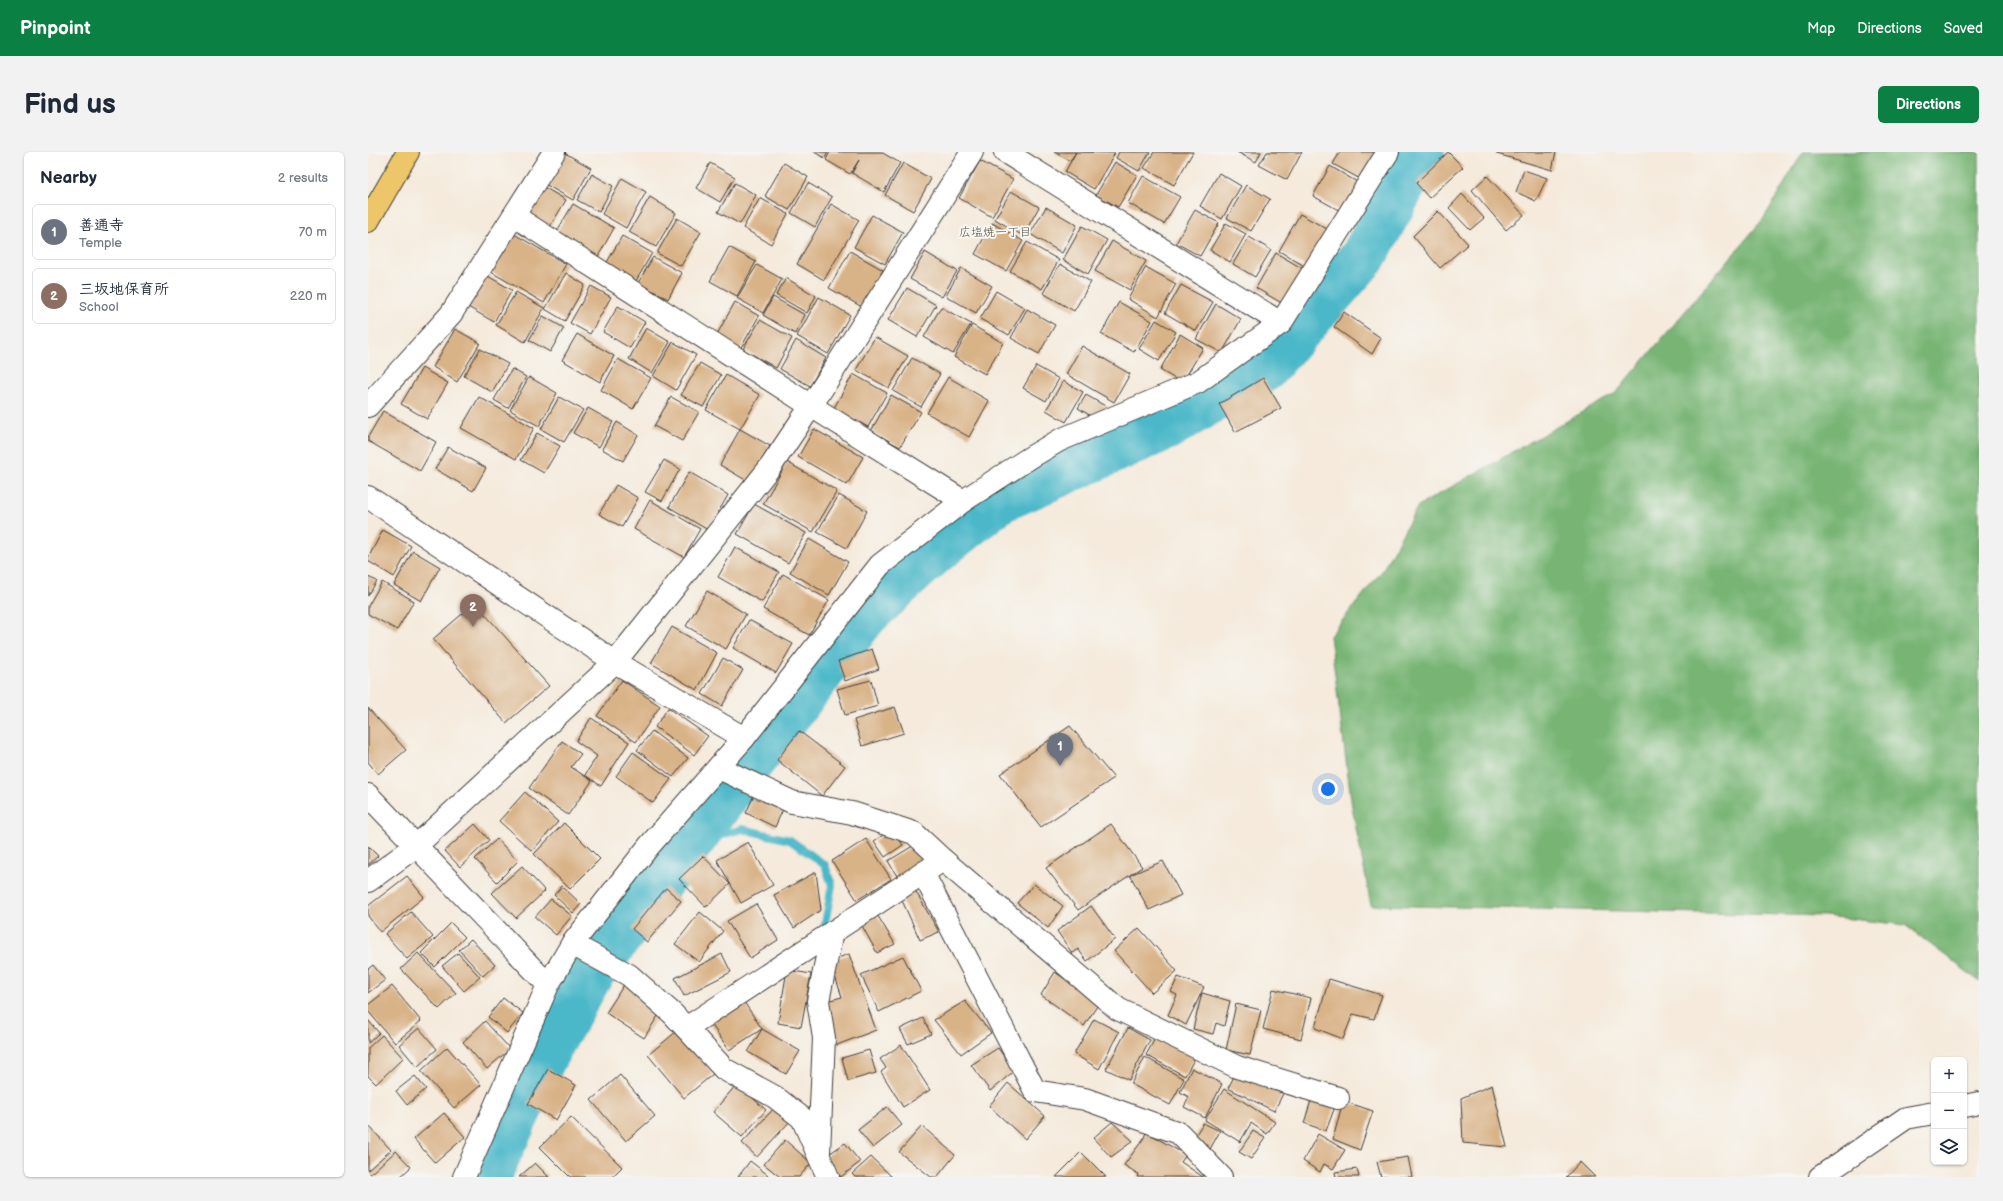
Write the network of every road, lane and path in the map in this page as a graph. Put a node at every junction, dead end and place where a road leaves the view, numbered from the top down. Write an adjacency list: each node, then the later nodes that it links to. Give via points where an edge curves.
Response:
1 (408, 152): 7 (highway)
2 (554, 152): 6 (street)
3 (972, 152): 10 (street)
4 (1005, 152): 8 (street)
5 (1388, 152): 8 (street)
6 (514, 216): 9 (street, via 451,314); 10 (street)
7 (368, 221)
8 (1281, 323): 12 (street, via 1198,382 1060,440)
9 (368, 406)
10 (811, 406): 12 (street); 13 (street, via 771,466)
11 (368, 497): 13 (street)
12 (963, 501): 14 (street, via 880,565)
13 (615, 662): 14 (street); 17 (street)
14 (744, 738): 15 (street)
15 (719, 768): 18 (street, via 792,802 852,813 914,833); 22 (street, via 649,846)
16 (368, 795): 17 (street)
17 (416, 846): 20 (street); 23 (street)
18 (943, 860): 19 (street); 25 (street, via 1118,1009 1237,1067)
19 (923, 873): 21 (street); 32 (street, via 1035,1090 1085,1099 1179,1134)
20 (368, 882)
21 (832, 932): 24 (street); 29 (street, via 818,1001 824,1038)
22 (572, 944): 23 (street); 24 (street, via 628,975 674,1014)
23 (548, 985): 30 (street)
24 (686, 1028): 29 (street, via 724,1069 775,1097 802,1118)
25 (1338, 1098)
26 (1979, 1103): 27 (street)
27 (1967, 1105)
28 (1931, 1113): 33 (street, via 1906,1118)
29 (819, 1157): 31 (street)
30 (464, 1177)
31 (828, 1177)
32 (1221, 1177)
33 (1820, 1177)

